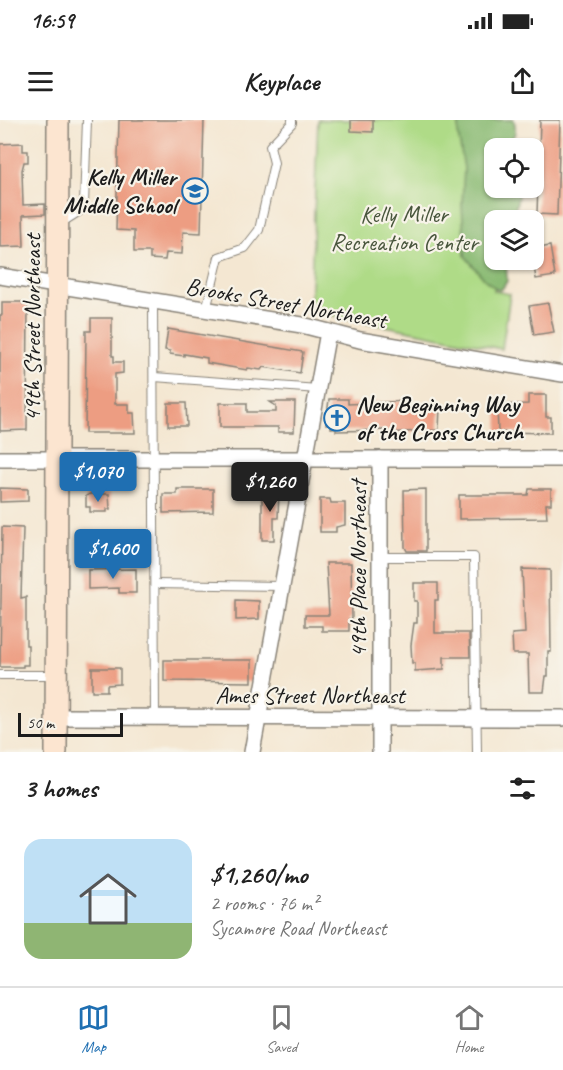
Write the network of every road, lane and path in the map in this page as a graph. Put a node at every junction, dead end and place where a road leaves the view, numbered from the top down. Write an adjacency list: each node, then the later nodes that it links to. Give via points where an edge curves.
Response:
1 (53, 120): 2 (street)
2 (57, 120): 5 (street, 49th Street Northeast)
3 (87, 120): 5 (lane, via 83,209)
4 (292, 120): 9 (lane, via 270,146 274,163 259,230 244,248 219,257)
5 (57, 225): 7 (street, 49th Street Northeast)
6 (0, 276): 7 (street, Brooks Street Northeast)
7 (57, 285): 8 (street, Brooks Street Northeast); 15 (street, 49th Street Northeast)
8 (153, 301): 9 (street, Brooks Street Northeast); 12 (lane)
9 (206, 310): 10 (street, Brooks Street Northeast)
10 (328, 332): 11 (street, Brooks Street Northeast); 13 (street)
11 (563, 374)
12 (154, 377): 13 (lane); 16 (lane)
13 (318, 389): 17 (street)
14 (0, 459): 15 (street)
15 (57, 459): 16 (street); 24 (street, 49th Street Northeast)
16 (155, 459): 17 (street); 21 (lane)
17 (305, 459): 18 (street); 22 (street)
18 (380, 459): 19 (street); 20 (street, 49th Place Northeast)
19 (563, 459)
20 (380, 557): 28 (street, 49th Place Northeast); 29 (lane, via 474,557)
21 (155, 584): 22 (lane); 26 (lane)
22 (282, 586): 27 (street)
23 (0, 675): 24 (lane)
24 (56, 675): 25 (street, 49th Street Northeast)
25 (56, 717): 26 (street, Ames Street Northeast); 31 (street, 49th Street Northeast)
26 (155, 717): 27 (street, Ames Street Northeast)
27 (257, 717): 28 (street, Ames Street Northeast); 32 (street)
28 (380, 717): 29 (street, Ames Street Northeast); 33 (street, 49th Place Northeast)
29 (477, 717): 30 (street, Ames Street Northeast); 34 (lane)
30 (563, 718)
31 (56, 752)
32 (252, 752)
33 (380, 752)
34 (477, 752)

